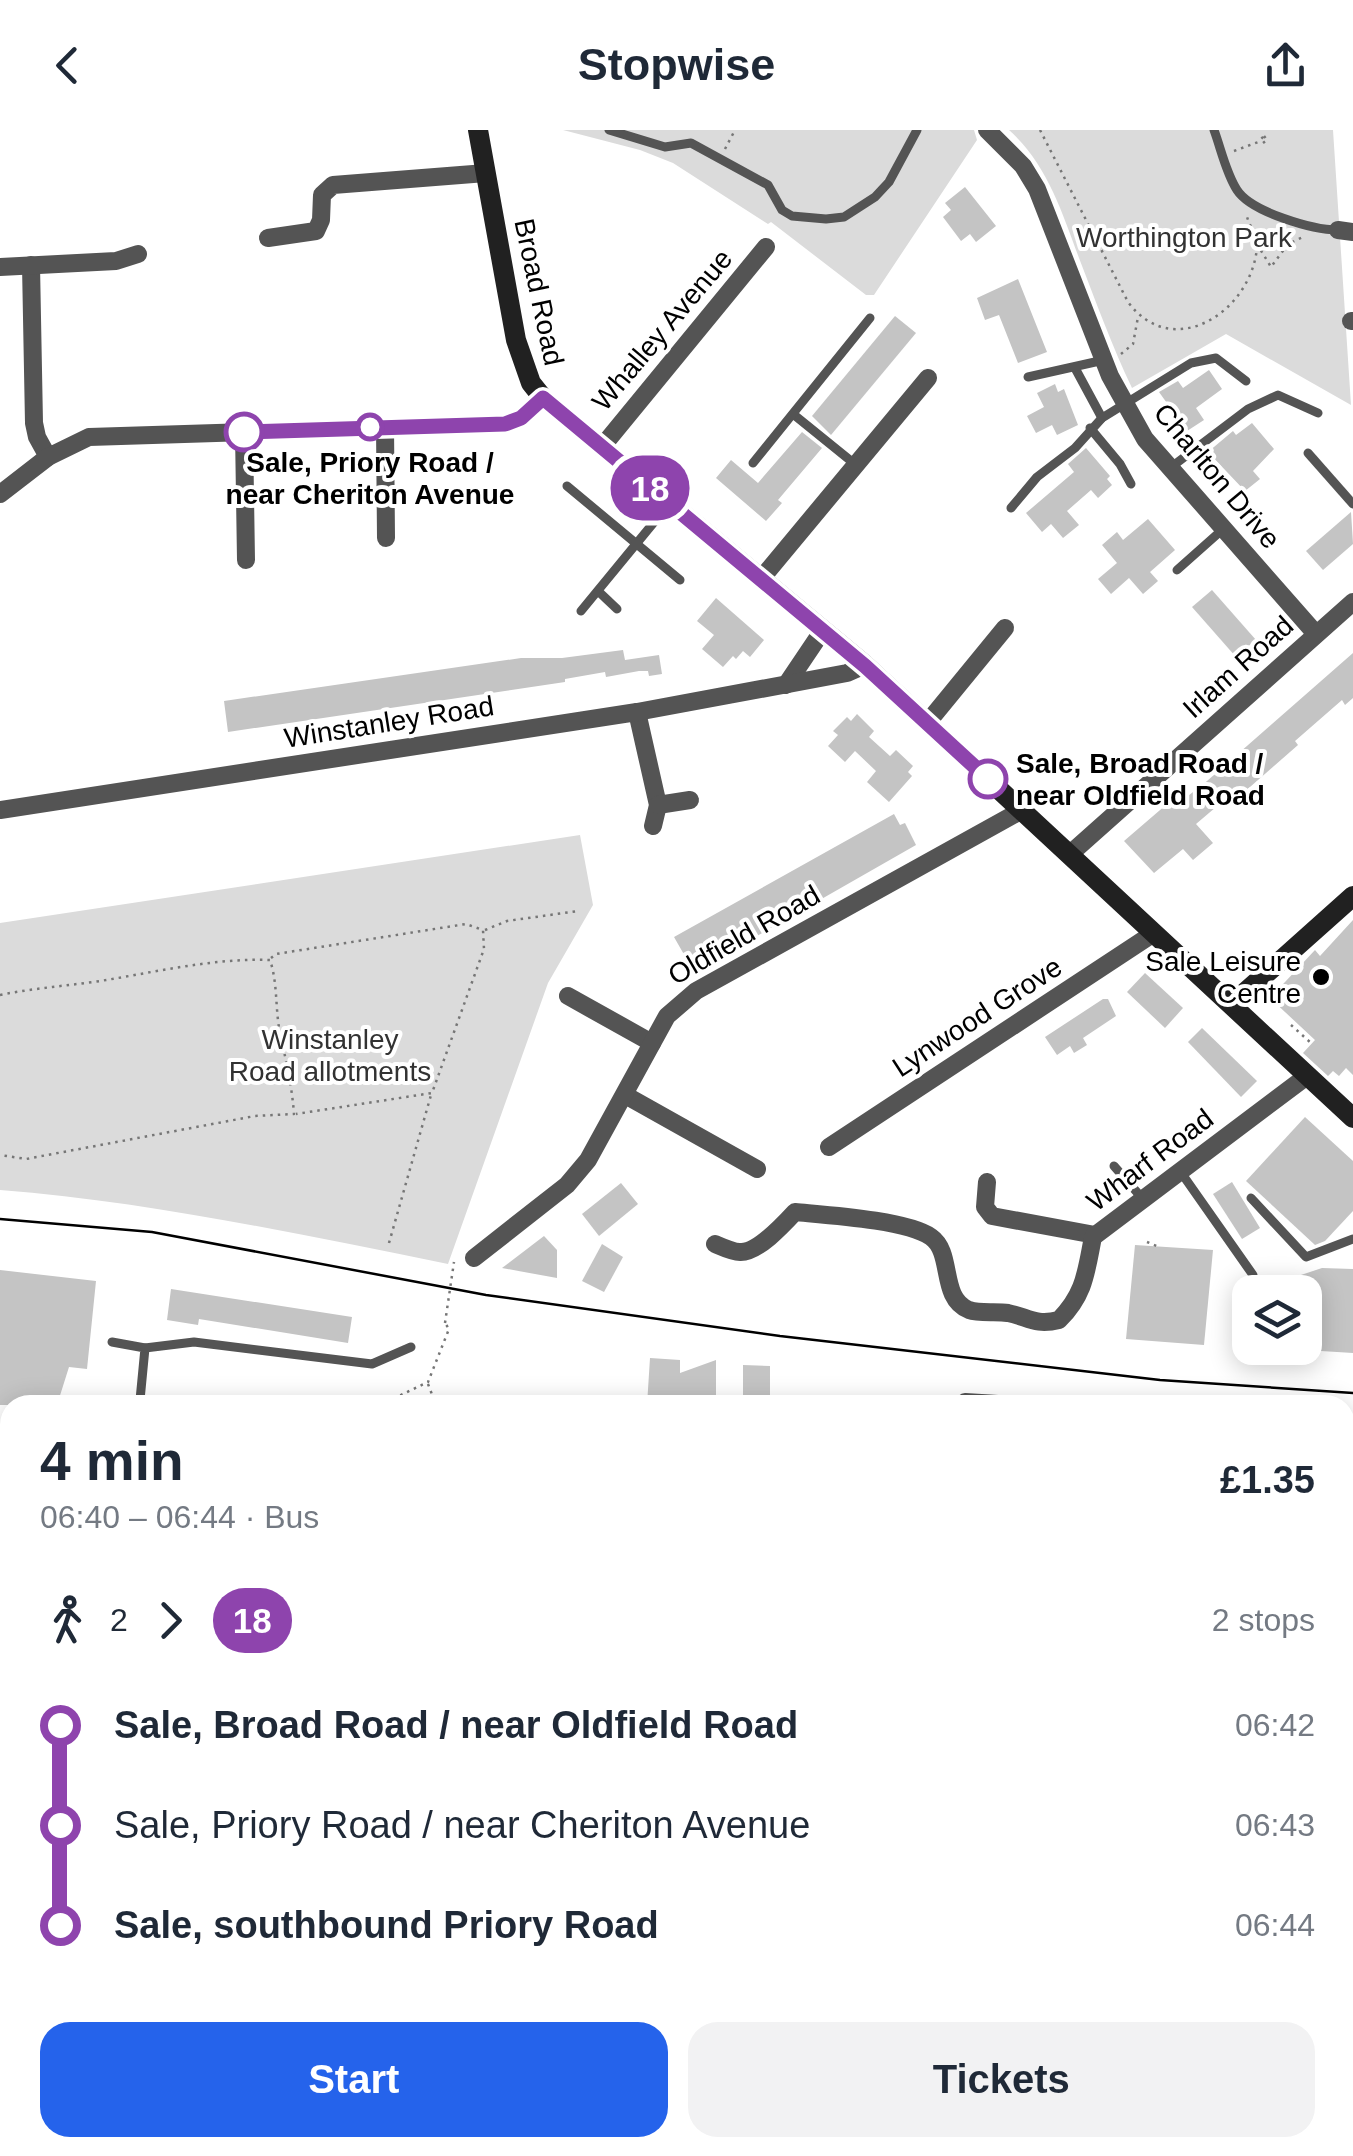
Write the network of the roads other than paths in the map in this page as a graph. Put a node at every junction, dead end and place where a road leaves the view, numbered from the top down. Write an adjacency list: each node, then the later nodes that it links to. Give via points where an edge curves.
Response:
1 (478, 130): 6 (street, Broad Road)
2 (609, 130): 3 (lane, via 665,146 691,143 768,185 792,216 844,217 889,182)
3 (917, 130)
4 (987, 130): 14 (street, Charlton Drive, via 1037,189)
5 (1214, 130): 7 (lane, via 1238,192 1276,214)
6 (486, 173): 8 (street, via 333,184 322,195 316,231); 19 (street, Broad Road, via 516,340 530,384)
7 (1340, 231)
8 (268, 238)
9 (766, 247): 27 (street, Whalley Avenue)
10 (138, 254): 11 (street, via 116,262)
11 (30, 265): 12 (street); 29 (street, via 34,423)
12 (0, 267)
13 (870, 318): 22 (lane)
14 (1113, 357): 15 (lane); 20 (street, Charlton Drive)
15 (1074, 368): 16 (lane); 23 (lane)
16 (1028, 376)
17 (928, 378): 31 (street)
18 (1246, 381): 20 (lane, via 1225,362 1208,358)
19 (543, 398): 24 (street, via 505,424); 27 (street, Broad Road)
20 (1124, 405): 23 (lane); 32 (street, Charlton Drive)
21 (1318, 413): 32 (lane, via 1278,395 1248,409)
22 (794, 414): 30 (lane); 31 (lane)
23 (1102, 418): 25 (lane)
24 (386, 426): 26 (street); 40 (street)
25 (1090, 428): 33 (lane); 38 (lane)
26 (244, 432): 29 (street, via 89,437); 42 (street)
27 (601, 448): 36 (street, Broad Road)
28 (1308, 453): 37 (lane)
29 (48, 456): 35 (street)
30 (752, 462)
31 (856, 465): 44 (street)
32 (1170, 468): 39 (street, Charlton Drive)
33 (1132, 484)
34 (567, 486): 41 (lane)
35 (0, 494)
36 (669, 504): 41 (lane); 44 (street, Broad Road)
37 (1353, 504)
38 (1012, 508)
39 (1222, 530): 43 (lane); 52 (street, Charlton Drive)
40 (386, 538)
41 (634, 544): 45 (lane); 46 (lane)
42 (246, 560)
43 (1177, 570)
44 (761, 579): 51 (street, Broad Road)
45 (680, 580)
46 (598, 591): 48 (lane); 49 (lane)
47 (1353, 602): 52 (street, Irlam Road)
48 (616, 609)
49 (582, 611)
50 (1005, 628): 56 (street)
51 (823, 630): 53 (street, Broad Road); 54 (street)
52 (1316, 634): 62 (street, Irlam Road)
53 (865, 666): 54 (street, Winstanley Road); 56 (street, Broad Road)
54 (786, 685): 55 (street, Winstanley Road)
55 (637, 712): 58 (street); 59 (street, Winstanley Road)
56 (928, 722): 60 (street, Broad Road)
57 (690, 800): 58 (street)
58 (658, 805): 61 (street)
59 (0, 810)
60 (1022, 810): 62 (street, Broad Road); 67 (street, Oldfield Road, via 696,990 667,1016)
61 (652, 826)
62 (1070, 854): 64 (street, Broad Road)
63 (1348, 904): 66 (street)
64 (1154, 933): 66 (street, Broad Road); 71 (street, Lynwood Grove)
65 (568, 996): 67 (street)
66 (1232, 1004): 68 (street, Broad Road)
67 (652, 1043): 69 (street, Oldfield Road)
68 (1308, 1076): 70 (street, Broad Road); 74 (street, Wharf Road)
69 (625, 1095): 73 (street); 81 (street, Oldfield Road, via 588,1160 566,1184)
70 (1353, 1118)
71 (829, 1147)
72 (1114, 1166): 76 (lane)
73 (757, 1169)
74 (1180, 1170): 76 (street, Wharf Road); 82 (lane)
75 (987, 1182): 78 (street, via 985,1207 992,1216)
76 (1142, 1198): 78 (street, Wharf Road)
77 (1251, 1198): 79 (lane, via 1306,1258)
78 (1095, 1236): 80 (street, Wharf Road, via 1076,1303 1052,1322 968,1310 954,1296 935,1239 905,1227 795,1212 753,1249)
79 (1353, 1238)
80 (716, 1244)
81 (474, 1258)
82 (1253, 1275)
83 (112, 1342): 85 (lane)
84 (411, 1347): 85 (lane, via 372,1364 194,1342)
85 (145, 1348): 86 (lane)
86 (140, 1395)

